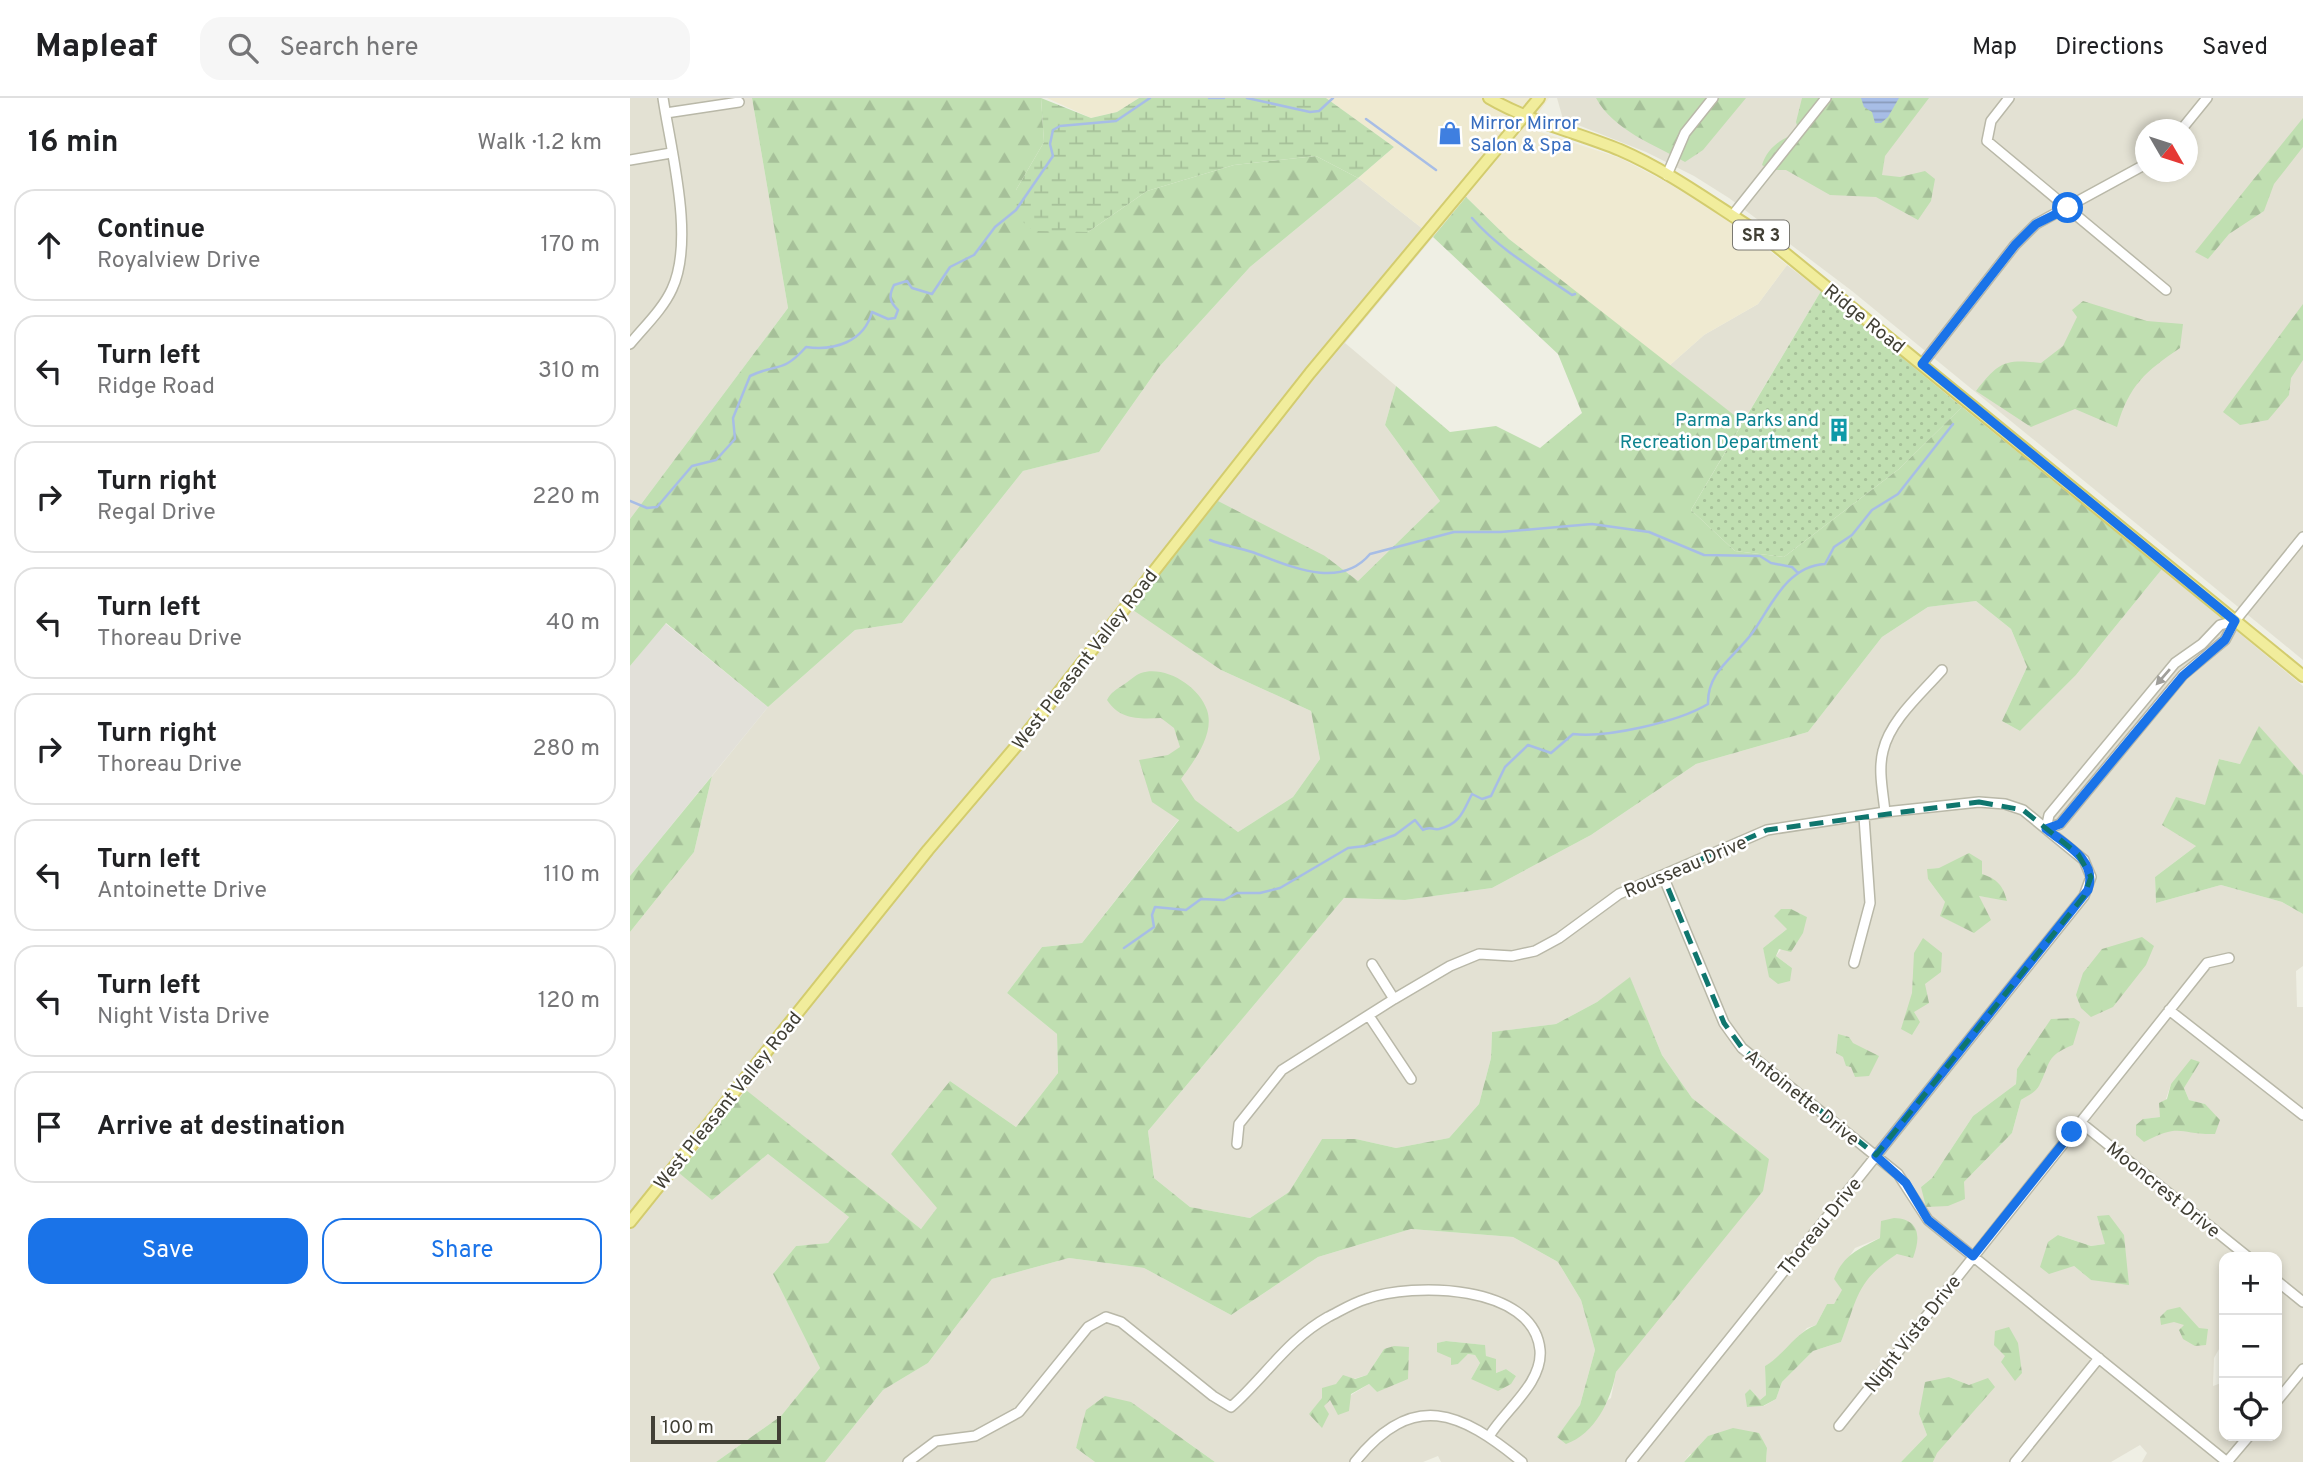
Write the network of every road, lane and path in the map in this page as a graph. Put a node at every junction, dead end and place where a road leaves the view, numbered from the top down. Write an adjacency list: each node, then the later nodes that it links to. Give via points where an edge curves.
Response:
1 (663, 98): 9 (street)
2 (1489, 98): 10 (main road, Ridge Road / SR 3)
3 (1539, 98): 10 (main road, West Pleasant Valley Road)
4 (1713, 98): 15 (street, via 1685,133)
5 (1826, 98): 17 (street)
6 (2009, 98): 16 (street, via 1991,121 1987,141)
7 (2207, 98): 11 (street)
8 (739, 102): 9 (street)
9 (666, 113): 12 (street)
10 (1524, 116): 15 (main road, Ridge Road / SR 3, via 1621,151); 42 (main road, West Pleasant Valley Road, via 1310,373 1016,747 935,841)
11 (2190, 119)
12 (671, 153): 13 (street); 19 (street, via 682,253 666,299)
13 (630, 160)
14 (2135, 170): 16 (street)
15 (1667, 175): 17 (main road, Ridge Road / SR 3)
16 (2068, 208): 18 (street); 20 (street, via 2036,224 2015,245)
17 (1732, 216): 20 (main road, Ridge Road / SR 3, via 1764,236)
18 (2166, 290)
19 (630, 344)
20 (1922, 364): 22 (main road, Ridge Road / SR 3)
21 (2303, 537): 22 (street)
22 (2235, 621): 24 (main road, Ridge Road / SR 3); 25 (street, one-way to 25, via 2220,625 2175,663); 26 (street, via 2225,640 2183,676)
23 (1942, 670): 27 (street, via 1891,731 1881,776)
24 (2303, 676)
25 (2144, 700): 26 (street); 29 (street, via 2049,816)
26 (2155, 709): 29 (street, via 2060,824)
27 (1885, 812): 28 (street, Rousseau Drive); 29 (street, Rousseau Drive, via 1979,802 2004,804 2023,810)
28 (1864, 817): 30 (street, Rousseau Drive, via 1767,831); 32 (street, via 1870,903)
29 (2046, 829): 41 (street, Thoreau Drive, via 2088,866 2088,890)
30 (1663, 876): 34 (street, Rousseau Drive, via 1619,894 1535,951 1512,956 1479,954); 41 (street, Antoinette Drive, via 1724,1023 1742,1048)
31 (2229, 958): 35 (street, Night Vista Drive, via 2207,963)
32 (1854, 963)
33 (1372, 964): 34 (street)
34 (1394, 999): 36 (street, Rousseau Drive)
35 (2168, 1010): 38 (street); 39 (street, Night Vista Drive)
36 (1369, 1016): 37 (street); 40 (street, Rousseau Drive, via 1282,1070 1238,1124)
37 (1411, 1079)
38 (2303, 1115)
39 (2080, 1122): 43 (street, Mooncrest Drive); 44 (street, Night Vista Drive)
40 (1237, 1144)
41 (1876, 1156): 44 (street, Antoinette Drive, via 1906,1183 1928,1220); 56 (street, Thoreau Drive)
42 (630, 1222)
43 (2242, 1252)
44 (1973, 1256): 47 (street, Antoinette Drive); 50 (street, Night Vista Drive)
45 (2282, 1285): 46 (street)
46 (2303, 1302)
47 (2099, 1358): 57 (street); 58 (street, Antoinette Drive)
48 (2303, 1368): 49 (street)
49 (2282, 1395)
50 (1839, 1426)
51 (1490, 1435): 53 (street, via 1537,1371 1540,1351 1527,1320 1507,1305 1472,1294 1402,1292 1367,1298 1292,1341 1231,1407 1121,1322 1106,1317 1088,1327 1019,1412 975,1436 936,1441); 54 (street, via 1459,1419 1423,1416 1386,1431); 55 (street)
52 (2245, 1441): 58 (street)
53 (908, 1462)
54 (1355, 1462)
55 (1522, 1462)
56 (1630, 1462)
57 (2015, 1462)
58 (2227, 1462)

